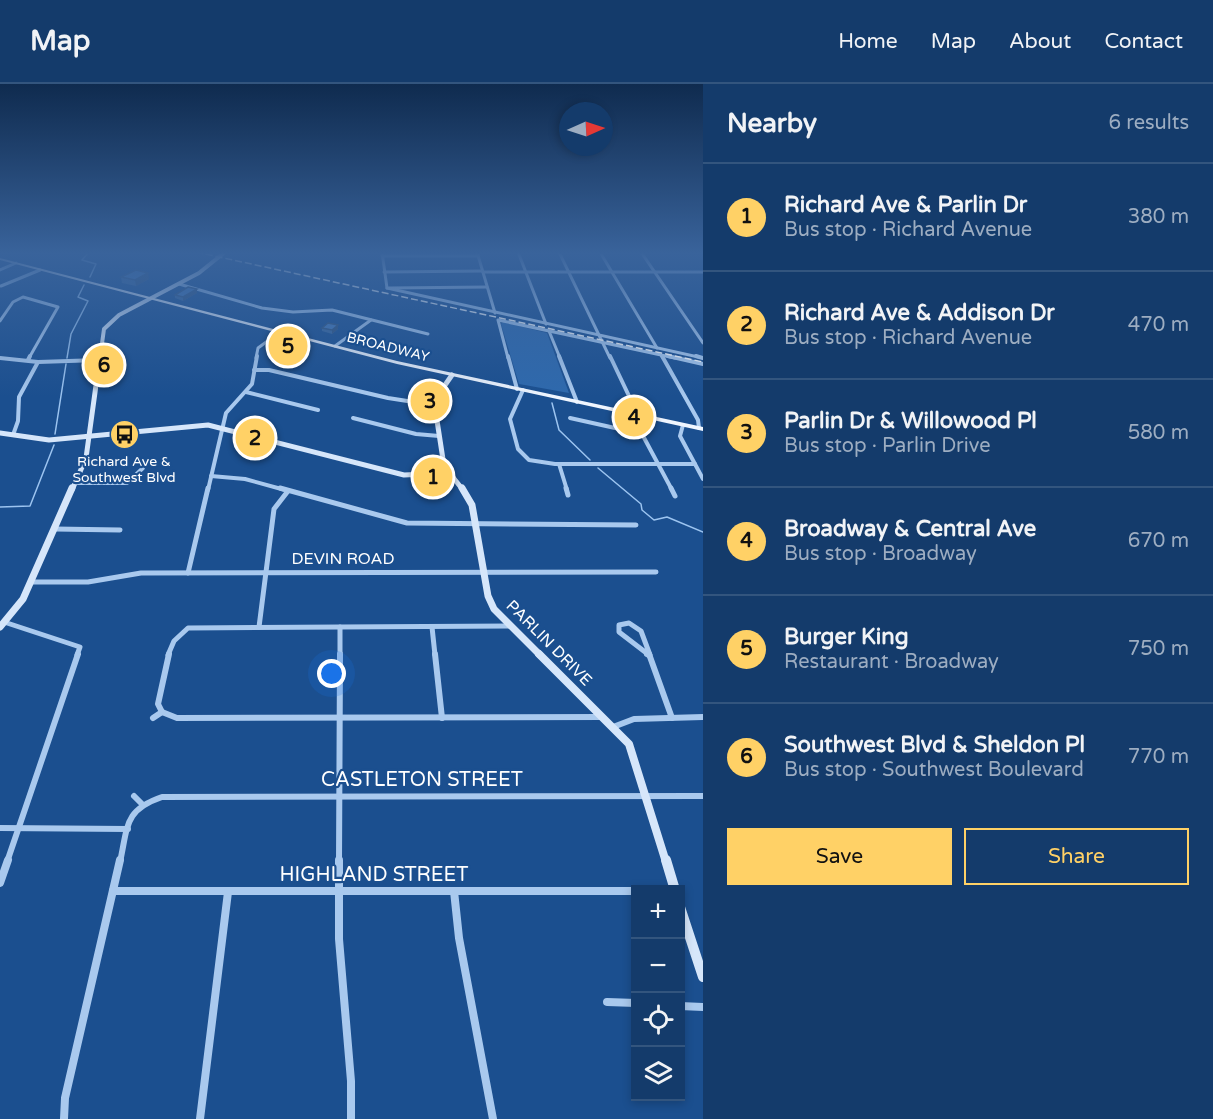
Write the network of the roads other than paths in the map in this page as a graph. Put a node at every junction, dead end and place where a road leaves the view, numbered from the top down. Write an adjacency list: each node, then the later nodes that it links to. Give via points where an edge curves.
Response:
1 (16, 300): 15 (street)
2 (36, 300): 28 (street, via 58,308)
3 (150, 300): 29 (street, via 106,325)
4 (157, 300): 18 (main road, BROADWAY)
5 (235, 300): 13 (street, via 293,312 332,310)
6 (440, 300): 12 (street)
7 (491, 300): 12 (street)
8 (537, 300): 16 (street)
9 (583, 300): 20 (street)
10 (629, 300): 24 (street)
11 (674, 300): 22 (street)
12 (495, 313): 16 (street)
13 (372, 320): 19 (street); 23 (street)
14 (498, 320): 17 (street); 34 (street)
15 (0, 321)
16 (546, 324): 20 (street)
17 (549, 331): 21 (street); 36 (street)
18 (280, 332): 23 (main road, BROADWAY); 32 (street, via 258,348)
19 (428, 334)
20 (600, 336): 21 (street); 24 (street)
21 (604, 343): 25 (street); 39 (street)
22 (703, 343)
23 (335, 346): 33 (main road, BROADWAY)
24 (657, 348): 27 (street)
25 (661, 355): 31 (street); 44 (street)
26 (0, 358): 28 (street)
27 (703, 358)
28 (28, 360): 30 (street)
29 (99, 360): 30 (street); 47 (street)
30 (38, 362): 46 (street, via 19,396 20,422)
31 (703, 364)
32 (255, 370): 35 (street); 37 (street)
33 (452, 375): 34 (main road, BROADWAY); 37 (street, via 438,391)
34 (520, 389): 36 (main road, BROADWAY); 49 (street, via 510,419 520,453 535,462)
35 (246, 392): 38 (street); 43 (street, via 230,407)
36 (577, 402): 39 (main road, BROADWAY)
37 (433, 405): 48 (street, PARLIN DRIVE)
38 (318, 410)
39 (638, 415): 42 (main road, BROADWAY)
40 (352, 418): 48 (street)
41 (570, 418): 50 (street, via 642,434)
42 (683, 425): 44 (main road, BROADWAY); 51 (street, via 680,436)
43 (222, 428): 47 (street, via 195,425); 53 (street, via 391,472 415,476); 54 (street)
44 (701, 428)
45 (0, 433): 46 (street)
46 (13, 435): 47 (street, via 49,440)
47 (90, 436): 56 (street, via 86,458)
48 (439, 436): 53 (street, PARLIN DRIVE)
49 (559, 464): 50 (street); 58 (street)
50 (659, 464): 51 (street); 59 (street)
51 (695, 464): 55 (street)
52 (143, 468): 56 (street, via 127,483)
53 (448, 473): 60 (street, PARLIN DRIVE, via 469,496)
54 (211, 476): 57 (street, via 245,479); 66 (street)
55 (703, 479)
56 (74, 483): 62 (street)
57 (288, 491): 60 (street, via 407,523); 67 (street, via 274,509)
58 (568, 495)
59 (675, 496)
60 (475, 525): 61 (street); 64 (street, PARLIN DRIVE)
61 (636, 525)
62 (55, 529): 63 (street); 68 (street)
63 (120, 530)
64 (483, 572): 65 (street, DEVIN ROAD); 67 (street, DEVIN ROAD); 70 (street, PARLIN DRIVE, via 490,603)
65 (656, 572)
66 (188, 573): 67 (street, DEVIN ROAD); 68 (street, DEVIN ROAD, via 134,574 88,582)
67 (265, 573): 71 (street)
68 (31, 582): 69 (street, via 19,606)
69 (2, 625): 89 (street, via 80,647)
70 (511, 626): 73 (street); 76 (street, PARLIN DRIVE)
71 (259, 627): 72 (street); 75 (street, via 198,627 180,632 172,644 159,696)
72 (340, 627): 73 (street); 79 (street)
73 (432, 627): 80 (street)
74 (649, 655): 74 (street, via 638,627 629,623 619,625 619,632); 81 (street)
75 (162, 712): 78 (street); 79 (street, via 177,718)
76 (603, 717): 80 (street); 82 (street, PARLIN DRIVE)
77 (703, 717): 81 (street)
78 (153, 718)
79 (340, 718): 80 (street); 85 (street)
80 (442, 718)
81 (672, 718): 82 (street, via 634,719)
82 (613, 727): 86 (street, PARLIN DRIVE, via 633,751)
83 (134, 796): 87 (street)
84 (703, 796): 86 (street, CASTLETON STREET)
85 (339, 797): 86 (street, CASTLETON STREET); 87 (street, CASTLETON STREET, via 162,797); 94 (street)
86 (647, 797): 92 (street, PARLIN DRIVE)
87 (142, 804): 90 (street, via 130,818)
88 (0, 828): 89 (street)
89 (19, 828): 90 (street); 91 (street)
90 (128, 829): 93 (street)
91 (0, 883)
92 (673, 885)
93 (113, 891): 97 (street, HIGHLAND STREET); 104 (street, via 65,1098)
94 (338, 891): 95 (street, HIGHLAND STREET); 97 (street, HIGHLAND STREET); 106 (street)
95 (454, 891): 96 (street, HIGHLAND STREET); 107 (street, via 459,938)
96 (631, 891)
97 (228, 892): 105 (street)
98 (685, 920): 99 (street)
99 (703, 978)
100 (607, 1002): 101 (street)
101 (631, 1003)
102 (685, 1006): 103 (street)
103 (703, 1007)
104 (64, 1119)
105 (200, 1119)
106 (351, 1119)
107 (494, 1119)

